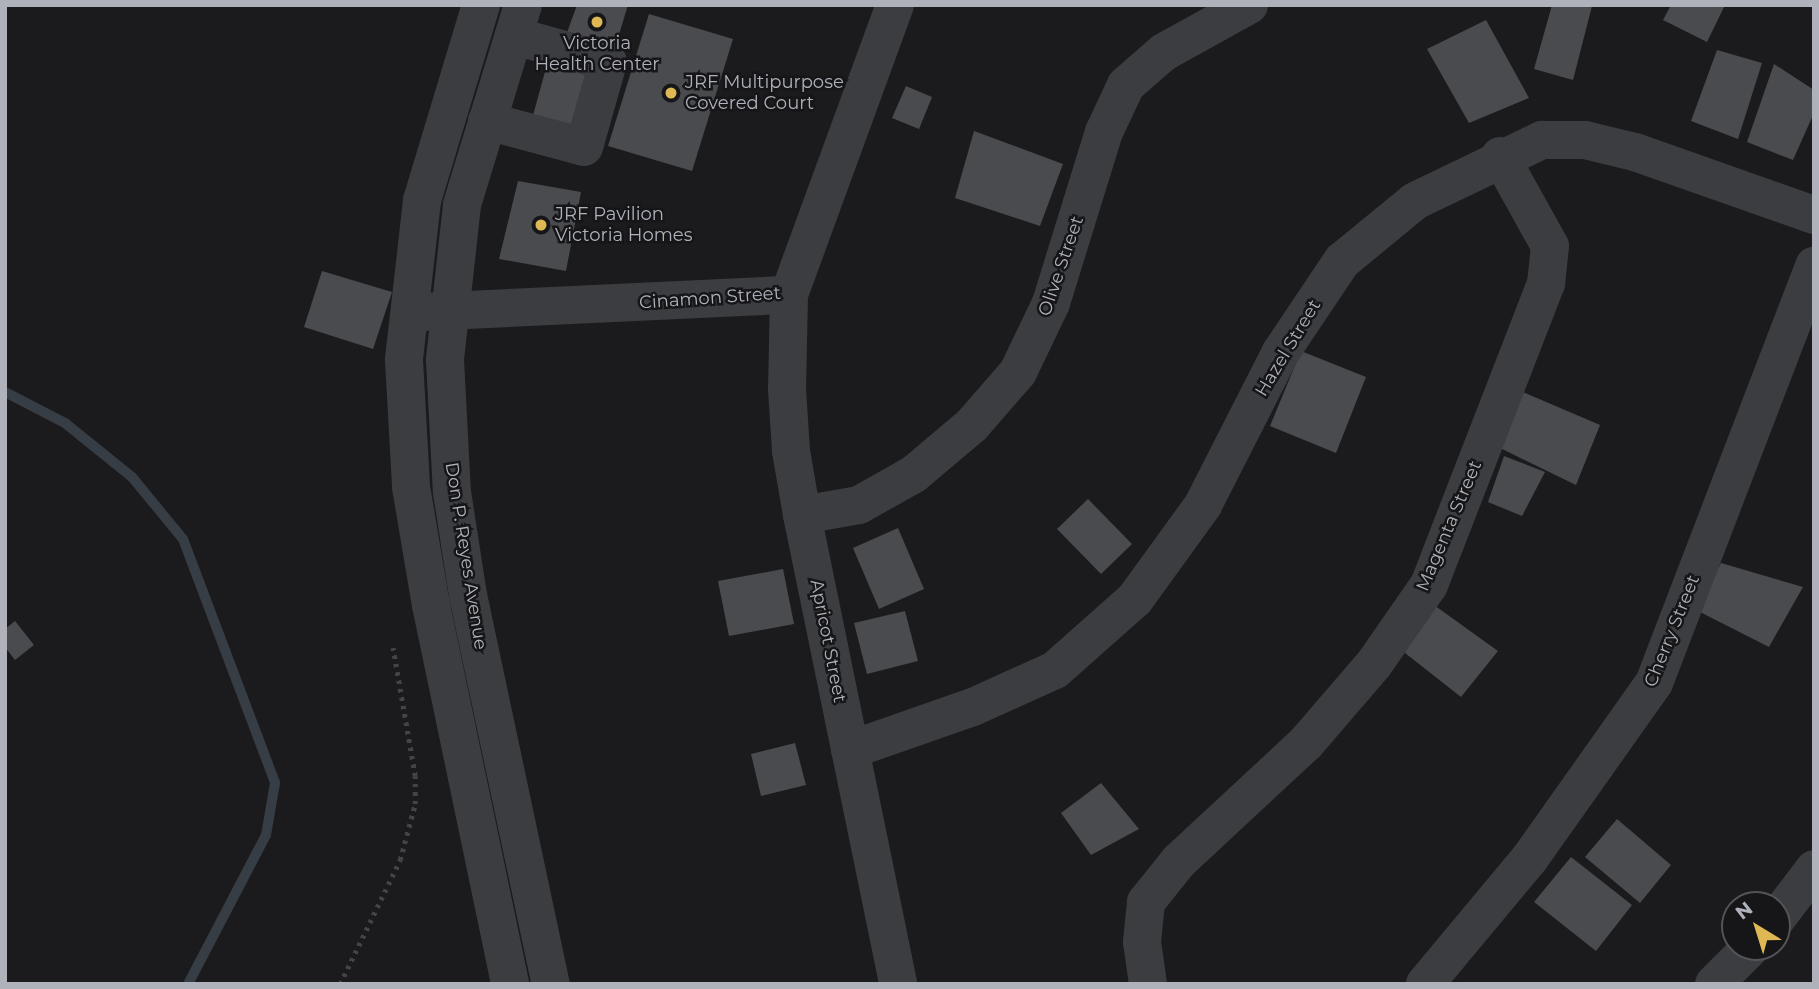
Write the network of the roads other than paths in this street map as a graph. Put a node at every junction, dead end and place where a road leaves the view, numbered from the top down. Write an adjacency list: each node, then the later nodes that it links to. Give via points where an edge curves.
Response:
1 (481, 5): 11 (street, via 422,201)
2 (895, 5): 9 (street, Cinamon Street)
3 (1249, 5): 12 (street, Olive Street, via 1164,52 1126,85 1104,132 1051,303 1018,372 972,425 914,474 859,505)
4 (518, 20): 5 (street, Don P. Reyes Avenue); 5 (street, via 608,62 584,147)
5 (487, 121): 10 (street, Don P. Reyes Avenue, via 462,205)
6 (1500, 156): 7 (street, Hazel Street, via 1542,140 1586,140 1635,152); 13 (street, Hazel Street, via 1415,201 1342,261 1281,352 1203,505 1135,599 1055,670 973,707); 20 (street, Magenta Street, via 1550,246 1546,284 1429,585 1374,664 1306,743 1179,860 1146,902 1142,942)
7 (1814, 215)
8 (1814, 266): 21 (street, Cherry Street, via 1654,683 1530,858)
9 (789, 295): 10 (street, Cinamon Street); 12 (street, Apricot Street, via 791,451)
10 (450, 311): 11 (street, Cinamon Street); 18 (street, Don P. Reyes Avenue, via 446,386 464,569)
11 (409, 313): 17 (street, via 404,360 411,487)
12 (803, 515): 13 (street, Apricot Street)
13 (850, 750): 19 (street, Apricot Street)
14 (1814, 869): 15 (street)
15 (1791, 899)
16 (1737, 961): 22 (street)
17 (510, 984)
18 (551, 984)
19 (898, 984)
20 (1149, 984)
21 (1425, 984)
22 (1714, 984)

